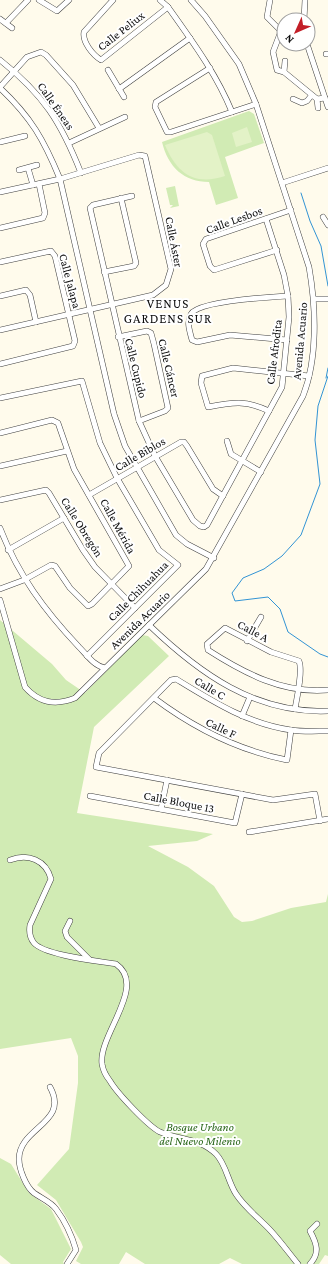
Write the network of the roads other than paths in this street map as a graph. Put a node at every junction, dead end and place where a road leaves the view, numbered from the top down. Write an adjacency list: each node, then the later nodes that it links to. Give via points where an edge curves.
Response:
1 (28, 0): 12 (street)
2 (40, 0): 3 (street, via 57,11)
3 (68, 0)
4 (113, 0): 9 (street, Calle Peliux, via 84,32 84,39 99,59 104,59)
5 (160, 0): 9 (street)
6 (191, 0): 29 (street, Avenida Acuario, via 239,64)
7 (270, 0): 21 (street, via 267,17 281,31 273,52 277,70)
8 (305, 0): 10 (street)
9 (168, 7): 14 (street)
10 (304, 12)
11 (0, 19): 12 (street)
12 (6, 23): 13 (street)
13 (12, 28)
14 (190, 38): 18 (street); 23 (street)
15 (310, 52): 26 (street)
16 (0, 60): 20 (street, Calle Éneas)
17 (285, 61): 21 (street)
18 (210, 68): 32 (street); 32 (street, via 156,102 154,107 167,132)
19 (108, 70): 23 (street)
20 (14, 71): 22 (street); 34 (street, via 32,54 40,52 46,55 73,85); 37 (street, Calle Éneas, via 47,106)
21 (284, 72): 24 (street)
22 (0, 87): 43 (street, via 21,108 39,132)
23 (119, 89): 25 (street)
24 (311, 96): 27 (street, via 302,103); 28 (street)
25 (124, 98)
26 (325, 98): 28 (street); 30 (street)
27 (293, 99)
28 (317, 99): 31 (street)
29 (256, 104): 32 (street); 44 (street, Avenida Acuario)
30 (328, 107)
31 (318, 108)
32 (232, 112)
33 (125, 117): 34 (street)
34 (99, 128): 37 (street)
35 (25, 136): 36 (street)
36 (0, 142)
37 (69, 143): 42 (street, Calle Éneas)
38 (37, 165): 39 (street)
39 (28, 168): 41 (street); 46 (street)
40 (328, 168): 44 (street)
41 (19, 170)
42 (81, 173): 43 (street); 62 (street, Calle Áster, via 145,156 171,269 166,285 153,295)
43 (60, 179): 45 (street); 63 (street)
44 (282, 183): 50 (street, Avenida Acuario)
45 (39, 184): 46 (street); 54 (street, via 45,213 43,218)
46 (33, 185): 47 (street)
47 (0, 192)
48 (132, 196): 49 (street, Calle Cupido)
49 (121, 198): 57 (street, Calle Cupido, via 90,208); 57 (street, via 136,263 134,266)
50 (291, 210): 52 (street, Calle Lesbos); 60 (street, Avenida Acuario, via 309,267)
51 (323, 217): 53 (street)
52 (266, 219): 55 (street, Calle Afrodita); 55 (street, Calle Lesbos, via 206,239 203,244 208,261 214,270)
53 (328, 225)
54 (0, 228)
55 (277, 250): 59 (street, Calle Afrodita)
56 (0, 262): 64 (street, Calle Jalapa, via 51,251 55,256)
57 (104, 272): 62 (street, Calle Cupido)
58 (0, 296): 65 (street, via 26,290 30,295)
59 (288, 296): 68 (street, Calle Afrodita); 68 (street, via 228,302 197,309 188,320 192,340 197,342 230,335)
60 (314, 299): 61 (street); 71 (street, Avenida Acuario)
61 (328, 299)
62 (111, 305): 63 (street, Calle Áster); 67 (street, Calle Cupido)
63 (90, 310): 64 (street, Calle Áster); 81 (street, via 114,414 125,446)
64 (68, 315): 65 (street, Calle Áster); 69 (street, Calle Jalapa, via 73,346)
65 (36, 322): 66 (street, Calle Áster)
66 (0, 330)
67 (118, 337): 74 (street, Calle Cupido); 74 (street, Calle Cáncer, via 147,331 151,333 154,344 168,408)
68 (287, 340): 70 (street, Calle Afrodita)
69 (0, 364)
70 (284, 373): 71 (street); 73 (street, Calle Afrodita, via 282,388); 73 (street, via 233,368 202,376 201,383 208,407 253,403)
71 (309, 376): 82 (street, Avenida Acuario, via 303,396)
72 (0, 398): 83 (street, via 82,381 100,443)
73 (269, 411): 79 (street, Calle Afrodita)
74 (139, 421): 78 (street, Calle Cupido)
75 (0, 432): 77 (street, via 52,420 58,422)
76 (227, 441): 79 (street, via 231,454)
77 (67, 451): 80 (street); 84 (street)
78 (155, 456): 81 (street, Calle Biblos); 85 (street, Calle Biblos, via 184,442 213,489); 88 (street, Calle Cupido, via 192,520 204,527)
79 (242, 462): 82 (street); 85 (street, Calle Afrodita)
80 (0, 466)
81 (136, 467): 83 (street, Calle Biblos); 91 (street, via 176,535 187,544)
82 (261, 472): 91 (street, Avenida Acuario)
83 (117, 478): 84 (street, Calle Biblos); 96 (street, Calle Chihuahua, via 159,550 178,565)
84 (89, 495): 93 (street, Calle Mérida, via 129,566)
85 (223, 496): 88 (street, Calle Afrodita)
86 (0, 500): 87 (street, Calle Obregón, via 46,490)
87 (64, 518): 90 (street); 93 (street, Calle Obregón, via 83,550)
88 (209, 521)
89 (0, 528): 90 (street)
90 (8, 550): 92 (street)
91 (214, 558): 98 (street, Avenida Acuario)
92 (24, 580): 93 (street, via 51,564 88,606); 94 (street); 100 (street, via 55,622)
93 (112, 585): 96 (street, Calle Obregón)
94 (0, 589)
95 (0, 600): 101 (street, Avenida Acuario, via 25,687 32,695 50,703 75,698)
96 (135, 608): 100 (street, Calle Chihuahua)
97 (261, 616): 99 (street)
98 (149, 625): 101 (street, Avenida Acuario); 104 (street, via 195,666)
99 (247, 641): 102 (street, Calle A, via 270,652 299,661 301,665); 102 (street, Calle A, via 225,628 206,647 236,668 255,677)
100 (87, 656): 101 (street, via 99,667)
101 (105, 668)
102 (298, 689): 103 (street, Calle A); 106 (street, Calle A)
103 (328, 690)
104 (250, 697): 106 (street); 108 (street)
105 (154, 698): 108 (street, Calle C, via 171,680 176,679); 109 (street, Calle F, via 203,731 240,748 287,760); 111 (street, Calle C, via 99,753 96,766)
106 (295, 710): 107 (street)
107 (328, 711)
108 (242, 716): 109 (street, Calle C, via 263,724)
109 (292, 730): 110 (street, Calle C)
110 (328, 731)
111 (167, 780): 112 (street); 114 (street)
112 (242, 794): 114 (street, Calle Bloque 13, via 235,823); 116 (street, via 273,800 315,794)
113 (90, 796): 114 (street, Calle Bloque 13)
114 (161, 809)
115 (328, 819): 116 (street)
116 (320, 821): 117 (street)
117 (250, 832)
118 (10, 860): 120 (street, via 19,856 34,859 48,871 51,879 30,925 29,932 34,943 46,951)
119 (70, 921): 120 (street, via 65,931 67,936)
120 (90, 960): 124 (street, via 116,964 127,980 124,998 103,1049 102,1064 114,1088 155,1128 166,1134 198,1141 216,1154 237,1196 272,1232)
121 (50, 1087): 123 (street, via 54,1100 52,1114 28,1137 20,1150 19,1161 32,1191 55,1208 73,1238 76,1250)
122 (317, 1224): 125 (street, via 310,1232 317,1247)
123 (67, 1264)
124 (298, 1264)
125 (310, 1264)

